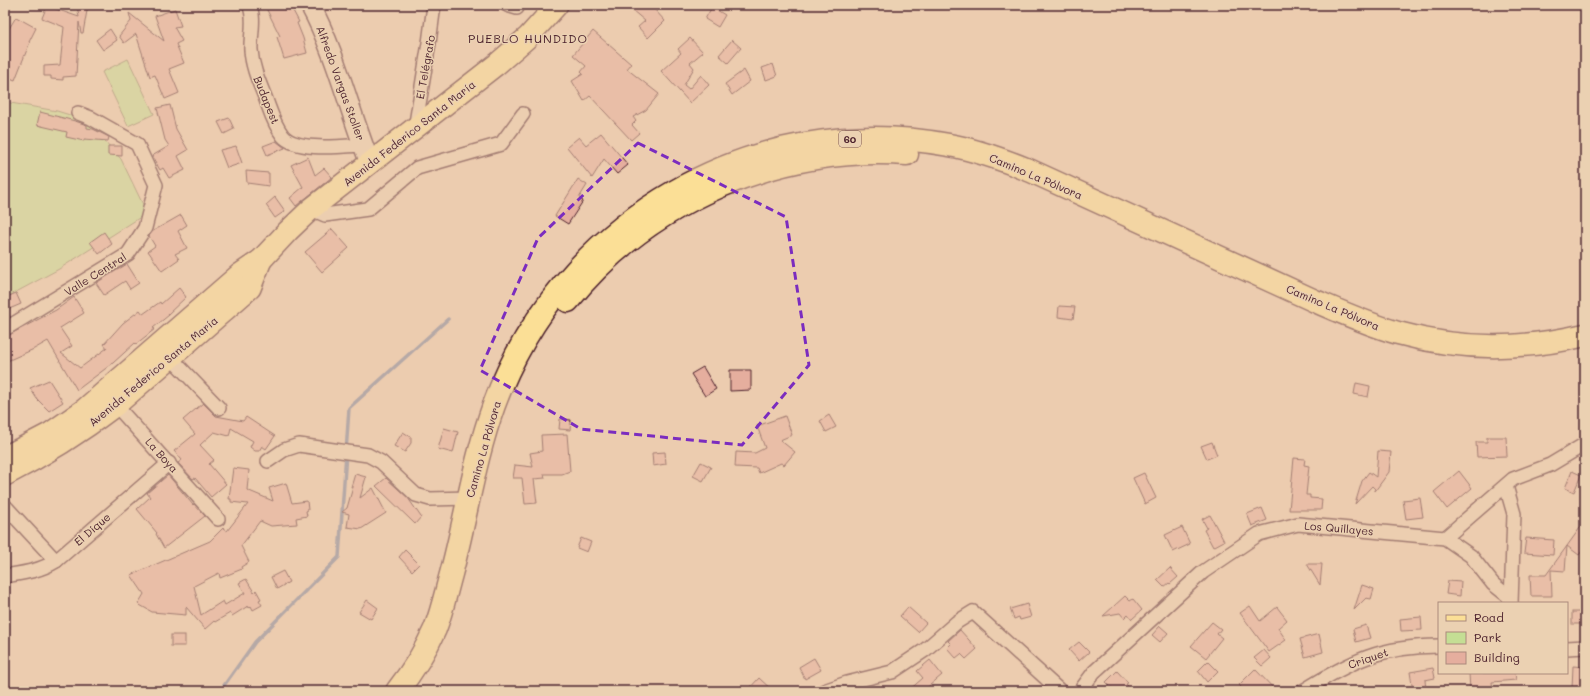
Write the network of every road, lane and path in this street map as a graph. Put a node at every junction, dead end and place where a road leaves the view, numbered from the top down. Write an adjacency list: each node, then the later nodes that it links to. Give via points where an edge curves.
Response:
1 (249, 5): 8 (street, Budapest, via 252,13 252,62 275,123 283,136 304,146)
2 (310, 5): 8 (main road, Alfredo Vargas Stoller, via 332,53)
3 (434, 5): 7 (street, El Telégrafo)
4 (557, 5): 7 (main road, Avenida Federico Santa María, via 528,37)
5 (78, 113): 11 (street, Valle Central, via 137,144 156,185 145,228 128,254)
6 (523, 114): 9 (street, via 501,144 417,168 368,209 325,215)
7 (415, 129): 8 (main road, Avenida Federico Santa María)
8 (366, 154): 9 (main road, Avenida Federico Santa María)
9 (311, 209): 10 (main road, Avenida Federico Santa María)
10 (235, 290): 14 (main road, Avenida Federico Santa María); 15 (main road, Avenida Federico Santa María)
11 (5, 329)
12 (1585, 335): 23 (highway, Camino La Pólvora / 60, via 1544,343 1497,346 1456,344 1400,333 1352,317 996,158 951,145 913,140 871,138 831,141 768,152 710,173 656,202 622,226 596,249 556,294 515,356 489,422)
13 (1585, 348): 35 (highway, Camino La Pólvora / 60, via 1527,358 1481,359 1438,355 1385,343 1328,321 1034,187 957,161 911,155 863,154 818,158 758,172 708,192 673,210 641,232 586,281 544,335 524,369 505,415 488,474 466,579 450,629 432,667)
14 (171, 358): 15 (main road, Avenida Federico Santa María); 16 (street)
15 (110, 399): 18 (main road, Avenida Federico Santa María, via 85,409 55,430); 20 (street, La Boya); 21 (main road, Avenida Federico Santa María, via 94,422 59,446)
16 (219, 408)
17 (1585, 444): 22 (street, via 1550,465 1513,479)
18 (5, 457)
19 (268, 461): 23 (street, via 284,450 299,445 368,455 381,462 422,498)
20 (170, 463): 25 (street, La Boya); 27 (street, El Dique)
21 (5, 475)
22 (1506, 486): 26 (street); 29 (street, via 1514,514)
23 (469, 498): 34 (highway, Camino La Pólvora / 60, via 458,548 435,628 418,661)
24 (5, 506): 27 (street)
25 (218, 519)
26 (1445, 538): 30 (street, Los Quillayes, via 1471,556); 38 (street, Los Quillayes, via 1298,524 1259,534 1203,572 1094,672)
27 (56, 561): 28 (street, El Dique, via 34,571)
28 (5, 576)
29 (1511, 602)
30 (1511, 602)
31 (1438, 646): 39 (street, Criquet, via 1393,649 1365,657)
32 (1585, 647): 33 (street)
33 (1568, 648)
34 (397, 691)
35 (415, 691)
36 (824, 691): 37 (street, via 892,672 973,612)
37 (1060, 691)
38 (1080, 691)
39 (1303, 691)

